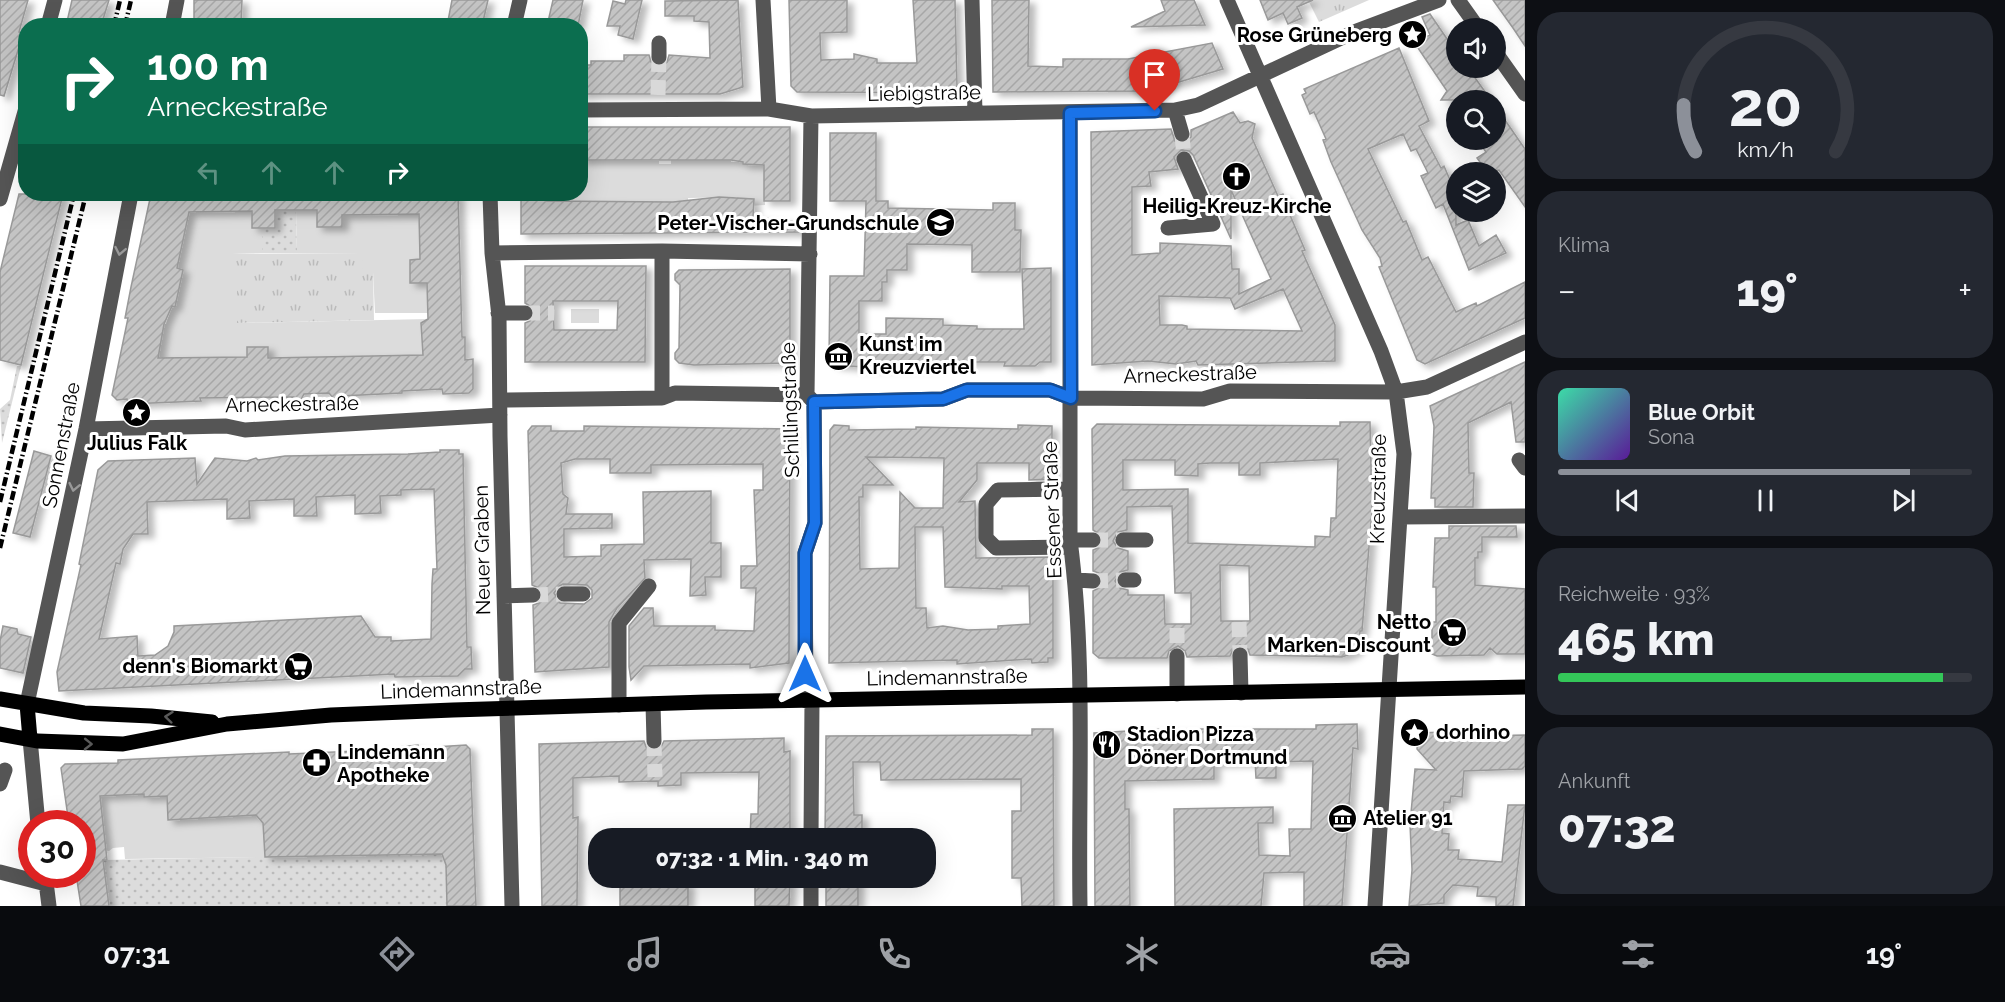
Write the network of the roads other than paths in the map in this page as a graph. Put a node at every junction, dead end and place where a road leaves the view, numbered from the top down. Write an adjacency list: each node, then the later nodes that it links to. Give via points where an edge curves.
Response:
1 (56, 0): 9 (street)
2 (177, 0): 10 (street)
3 (520, 0): 11 (street)
4 (763, 0): 17 (street)
5 (972, 0): 19 (street)
6 (1227, 0): 14 (street, Kreuzstraße)
7 (1440, 0): 14 (street, Liebigstraße, via 1354,33)
8 (1458, 0): 12 (street)
9 (50, 18)
10 (174, 18)
11 (516, 18)
12 (1471, 18)
13 (1506, 67): 15 (street)
14 (1261, 77): 18 (street, Liebigstraße, via 1198,105); 36 (street, Kreuzstraße)
15 (1525, 94)
16 (588, 109): 17 (street, Liebigstraße, via 658,102)
17 (769, 109): 21 (street, Liebigstraße)
18 (1175, 110): 20 (street, Liebigstraße); 23 (street)
19 (975, 113): 20 (street, Liebigstraße); 21 (street, Liebigstraße)
20 (1070, 113): 39 (street, Essener Straße)
21 (811, 116): 32 (street, Schillingstraße)
22 (18, 133): 25 (street)
23 (1182, 134)
24 (1184, 159): 29 (street, via 1213,224)
25 (3, 179): 26 (street)
26 (0, 199)
27 (130, 201): 41 (street, Sonnenstraße, one-way to 41)
28 (490, 201): 31 (street, Neuer Graben)
29 (1168, 228)
30 (662, 251): 31 (street); 32 (street); 37 (street)
31 (492, 253): 33 (street, Neuer Graben)
32 (810, 254): 38 (street, Schillingstraße)
33 (498, 313): 34 (street); 40 (street, Neuer Graben)
34 (525, 313)
35 (1525, 342): 36 (street, Arneckestraße, via 1427,387)
36 (1396, 392): 39 (street, Arneckestraße, via 1230,392 1203,399); 44 (street, Kreuzstraße, via 1404,454)
37 (662, 398): 38 (street, Arneckestraße, via 675,393); 40 (street, Arneckestraße)
38 (811, 398): 39 (street, Arneckestraße, via 943,399 967,390 1050,390); 64 (street, Schillingstraße, via 815,523 805,553)
39 (1071, 398): 42 (street, Essener Straße)
40 (501, 408): 41 (street, Arneckestraße, via 245,430 226,426); 55 (street, Neuer Graben)
41 (86, 429): 65 (street, Sonnenstraße, one-way to 65)
42 (1070, 489): 48 (street, Essener Straße); 48 (street, via 998,490 986,504 986,538 996,548)
43 (1525, 516): 44 (street)
44 (1400, 517): 59 (street, Kreuzstraße)
45 (1093, 540): 48 (street)
46 (1123, 540): 47 (street)
47 (1146, 540)
48 (1071, 543): 49 (street, Essener Straße)
49 (1076, 580): 50 (street); 62 (street, Essener Straße)
50 (1093, 581)
51 (649, 586): 67 (street, via 619,623)
52 (564, 594): 53 (street)
53 (583, 594)
54 (533, 595): 55 (street)
55 (504, 596): 68 (street, Neuer Graben)
56 (1240, 655): 60 (street)
57 (1177, 657): 61 (street)
58 (1525, 687): 59 (main road, Lindemannstraße)
59 (1389, 691): 60 (main road, Lindemannstraße); 83 (street, Kreuzstraße)
60 (1241, 693): 61 (main road, Lindemannstraße)
61 (1177, 694): 62 (main road, Lindemannstraße)
62 (1079, 696): 64 (main road, Lindemannstraße); 82 (street, Essener Straße)
63 (0, 699): 65 (main road, Lindemannstraße)
64 (809, 700): 66 (main road, Lindemannstraße); 74 (street, Schillingstraße)
65 (27, 704): 69 (main road, Lindemannstraße, one-way to 65, via 84,713); 71 (main road)
66 (653, 704): 67 (main road, Lindemannstraße); 72 (street)
67 (620, 705): 68 (main road, Lindemannstraße)
68 (506, 708): 69 (main road, Lindemannstraße, via 331,715); 80 (street, Neuer Graben)
69 (227, 724): 71 (main road, Lindemannstraße, one-way to 69, via 123,744)
70 (0, 734): 71 (main road, Lindemannstraße)
71 (30, 740): 73 (street)
72 (654, 741)
73 (37, 810)
74 (811, 828)
75 (0, 872): 76 (street)
76 (18, 875)
77 (46, 888): 79 (street)
78 (811, 888): 81 (street)
79 (49, 906)
80 (512, 906)
81 (811, 906)
82 (1080, 906)
83 (1375, 906)

